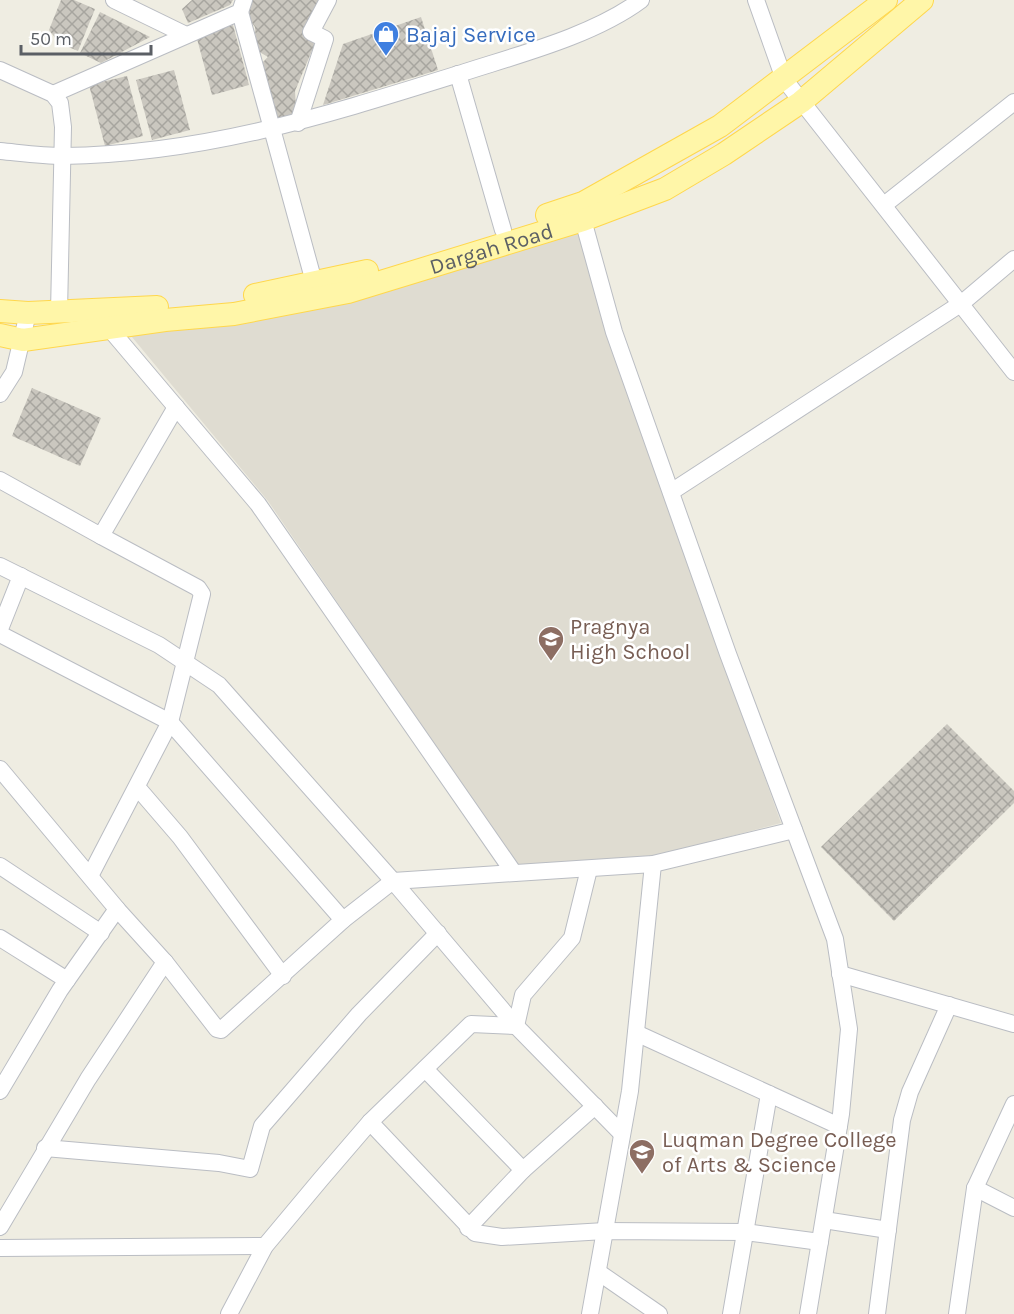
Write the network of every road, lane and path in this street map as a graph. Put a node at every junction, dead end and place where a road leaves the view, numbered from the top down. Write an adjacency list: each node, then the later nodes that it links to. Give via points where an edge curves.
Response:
1 (114, 0): 8 (street)
2 (328, 0): 15 (street, via 311,32 325,39)
3 (641, 0): 10 (street, via 624,12 549,45)
4 (756, 0): 11 (street)
5 (886, 0): 11 (main road, Dargah Road)
6 (922, 0): 13 (main road, Dargah Road)
7 (242, 6): 8 (street); 16 (street)
8 (186, 35): 12 (street)
9 (0, 70): 12 (street)
10 (458, 74): 15 (street); 21 (street)
11 (784, 79): 13 (street); 21 (main road, Dargah Road, via 720,126 583,203)
12 (53, 94): 18 (street, via 60,103)
13 (801, 102): 19 (street); 20 (main road, Dargah Road, via 665,189)
14 (1014, 102): 19 (street)
15 (298, 123): 16 (street)
16 (270, 130): 18 (street, via 164,150); 23 (street)
17 (0, 151): 18 (street)
18 (62, 156): 26 (street)
19 (884, 205): 24 (street)
20 (583, 220): 28 (main road, Dargah Road, via 348,292 234,314); 35 (street, via 614,332)
21 (503, 230): 23 (main road, Dargah Road, via 359,273)
22 (1014, 259): 24 (street)
23 (314, 282): 26 (main road, Dargah Road, via 227,301)
24 (962, 303): 31 (street); 35 (street)
25 (0, 311): 27 (main road, Dargah Road)
26 (59, 312): 27 (main road, Dargah Road)
27 (28, 313): 30 (street)
28 (109, 328): 30 (main road, Dargah Road); 33 (street)
29 (0, 335): 30 (main road, Dargah Road)
30 (23, 340): 32 (street, via 14,372)
31 (1014, 372)
32 (0, 394)
33 (176, 407): 36 (street); 49 (street, via 258,504)
34 (0, 480): 36 (street)
35 (671, 492): 45 (street)
36 (101, 536): 41 (street, via 202,592)
37 (0, 566): 38 (street)
38 (21, 576): 39 (street); 41 (street, via 159,645)
39 (0, 629)
40 (0, 634): 42 (street)
41 (184, 662): 42 (street); 51 (street, via 219,685)
42 (170, 722): 44 (street); 53 (street)
43 (0, 769): 50 (street)
44 (137, 787): 50 (street); 59 (street, via 180,837)
45 (794, 830): 46 (street); 58 (street, via 835,939)
46 (653, 864): 48 (street); 64 (street)
47 (0, 867): 54 (street)
48 (589, 869): 49 (street); 63 (street, via 572,938 523,995)
49 (514, 873): 51 (street)
50 (90, 876): 52 (street)
51 (393, 881): 53 (street); 55 (street)
52 (117, 909): 54 (street); 57 (street)
53 (343, 920): 59 (street)
54 (100, 933): 60 (street)
55 (438, 933): 63 (street); 73 (street, via 359,1014 262,1126 250,1169)
56 (0, 938): 60 (street)
57 (165, 962): 59 (street, via 219,1030); 73 (street)
58 (840, 974): 61 (street); 71 (street, via 849,1029)
59 (283, 975)
60 (67, 980): 66 (street)
61 (949, 1005): 62 (street); 80 (street, via 906,1106)
62 (1014, 1024)
63 (516, 1026): 65 (street, via 471,1024); 69 (street)
64 (636, 1033): 67 (street); 72 (street)
65 (425, 1069): 70 (street); 74 (street)
66 (0, 1091)
67 (769, 1094): 71 (street); 82 (street)
68 (1014, 1104): 75 (street)
69 (595, 1106): 72 (street); 74 (street)
70 (370, 1122): 79 (street); 84 (street)
71 (839, 1126): 77 (street)
72 (622, 1134): 81 (street)
73 (45, 1148): 78 (street)
74 (524, 1170): 79 (street)
75 (975, 1188): 76 (street); 93 (street)
76 (1014, 1208)
77 (824, 1220): 80 (street); 83 (street)
78 (0, 1227)
79 (468, 1228): 81 (street, via 475,1233 502,1237)
80 (888, 1230): 92 (street)
81 (605, 1231): 82 (street); 86 (street)
82 (745, 1232): 83 (street); 90 (street)
83 (820, 1242): 91 (street)
84 (265, 1246): 85 (street); 87 (street)
85 (0, 1248)
86 (598, 1272): 88 (street); 89 (street)
87 (228, 1314)
88 (590, 1314)
89 (659, 1314)
90 (731, 1314)
91 (808, 1314)
92 (877, 1314)
93 (957, 1314)

